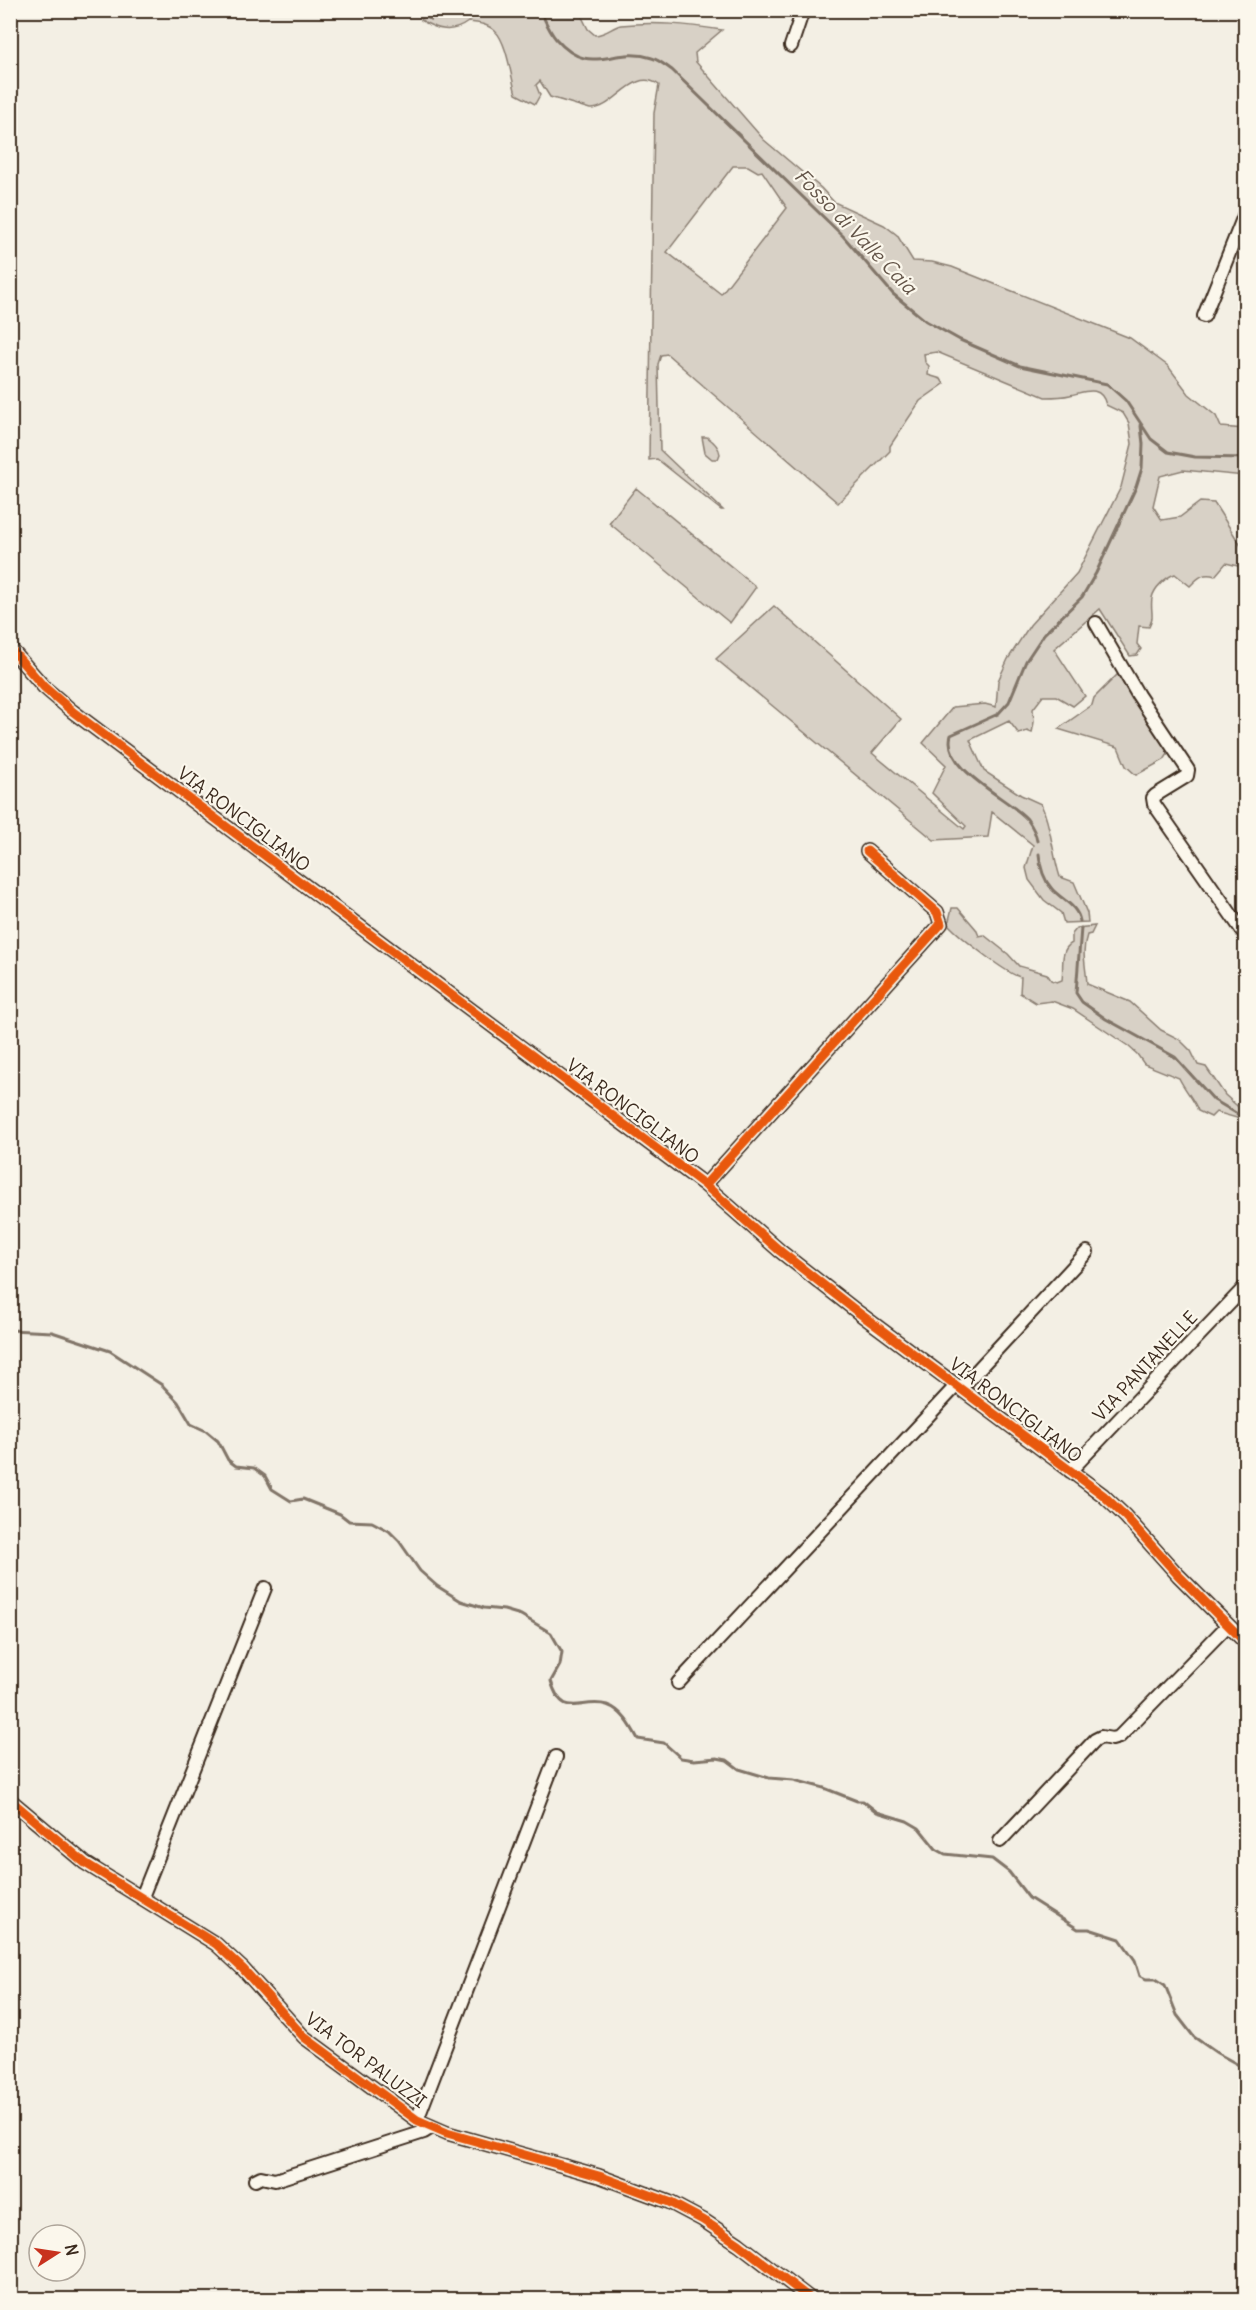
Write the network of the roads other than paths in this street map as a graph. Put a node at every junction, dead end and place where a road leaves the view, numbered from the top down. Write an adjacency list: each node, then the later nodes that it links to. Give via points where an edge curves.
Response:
1 (803, 10): 2 (street)
2 (791, 46)
3 (1245, 211): 4 (street)
4 (1204, 316)
5 (1096, 622): 8 (street, via 1188,770 1187,776 1156,795 1154,804)
6 (10, 648): 9 (street, VIA RONCIGLIANO, via 39,682 72,711)
7 (867, 851): 9 (street, via 938,912 941,924)
8 (1245, 936)
9 (705, 1185): 12 (street, VIA RONCIGLIANO, via 780,1251)
10 (1087, 1252): 12 (street)
11 (1245, 1286): 13 (street, VIA PANTANELLE)
12 (958, 1387): 13 (street, VIA RONCIGLIANO); 17 (street)
13 (1070, 1471): 15 (street, VIA RONCIGLIANO, via 1119,1510)
14 (265, 1588): 21 (street)
15 (1228, 1625): 16 (street, VIA RONCIGLIANO); 20 (street, via 1119,1737 1095,1740)
16 (1245, 1643)
17 (678, 1683)
18 (556, 1757): 22 (street)
19 (10, 1800): 21 (street, VIA TOR PALUZZI, via 77,1857)
20 (1000, 1841)
21 (142, 1897): 22 (street, VIA TOR PALUZZI, via 224,1950 304,2037)
22 (417, 2120): 23 (street, VIA TOR PALUZZI)
23 (432, 2127): 24 (street, via 275,2180); 25 (street, VIA TOR PALUZZI, via 599,2176 669,2202 740,2244)
24 (255, 2180)
25 (812, 2300)

